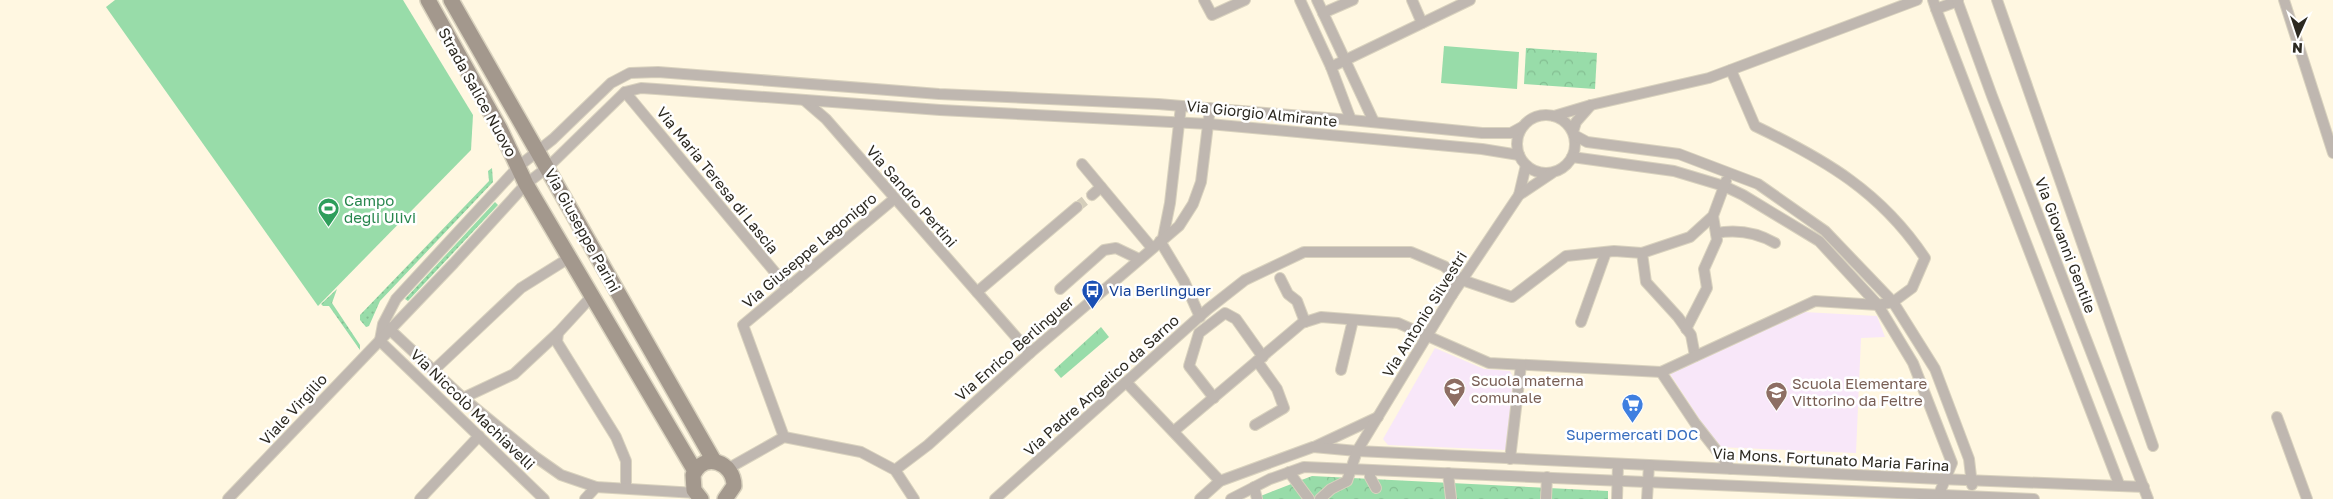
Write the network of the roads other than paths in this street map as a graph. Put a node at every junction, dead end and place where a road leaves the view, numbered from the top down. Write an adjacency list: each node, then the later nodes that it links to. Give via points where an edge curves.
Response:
1 (428, 0): 40 (street, Strada Salice Nuovo)
2 (451, 0): 34 (street, Via Giuseppe Parini)
3 (1204, 0): 4 (street, via 1212,15)
4 (1245, 0)
5 (1300, 0): 18 (street)
6 (1317, 0): 15 (street)
7 (1353, 0): 15 (street)
8 (1412, 0): 16 (street)
9 (1469, 0): 16 (street)
10 (1917, 0): 19 (street)
11 (1997, 0): 93 (street, Via Giovanni Gentile)
12 (2284, 0): 35 (street)
13 (1958, 1): 14 (street); 117 (street, Via Giovanni Gentile)
14 (1934, 4): 113 (street)
15 (1323, 13): 17 (street)
16 (1422, 23): 17 (street)
17 (1344, 60): 18 (street); 29 (street)
18 (1331, 67): 28 (street)
19 (1731, 70): 23 (street, via 1710,78); 66 (street, via 1755,126 1794,144 1844,174 1880,203 1910,236 1925,258 1912,288)
20 (625, 92): 21 (street, via 649,88); 41 (street, Viale Virgilio); 61 (street, Via Maria Teresa di Lascia)
21 (803, 100): 22 (street); 27 (street, Via Sandro Pertini)
22 (840, 102): 27 (street, via 831,108); 30 (street)
23 (1591, 105): 26 (street); 33 (street, via 1576,122)
24 (1181, 106): 25 (street, Via Giorgio Almirante); 30 (street, Via Giorgio Almirante); 34 (street, via 939,94 641,71 630,73 611,84)
25 (1210, 108): 28 (street, Via Giorgio Almirante); 31 (street, Via Enrico Berlinguer)
26 (1554, 116): 32 (street, via 1534,117); 33 (street, via 1567,124)
27 (826, 119): 49 (street, Via Sandro Pertini)
28 (1351, 120): 29 (street, Via Giorgio Almirante)
29 (1374, 122): 32 (street, Via Giorgio Almirante, via 1482,133 1510,133)
30 (1179, 123): 31 (street, Via Giorgio Almirante); 53 (street, via 1170,203)
31 (1208, 124): 36 (street, Via Giorgio Almirante); 53 (street, Via Enrico Berlinguer, via 1201,182 1193,204 1179,226)
32 (1522, 127): 36 (street, via 1517,145)
33 (1574, 134): 37 (street); 43 (street, via 1587,142 1679,154)
34 (538, 150): 40 (street); 41 (street, Via Giuseppe Parini)
35 (2333, 153)
36 (1519, 155): 39 (street)
37 (1572, 157): 42 (street, via 1565,166); 45 (street, via 1674,171)
38 (1082, 164): 46 (street)
39 (1526, 165): 42 (street, via 1539,172); 47 (street, Via Antonio Silvestri)
40 (519, 166): 44 (street, Strada Salice Nuovo); 72 (street, via 396,299)
41 (548, 167): 44 (street, Viale Virgilio); 97 (street, Via Giuseppe Parini)
42 (1552, 173): 47 (street, Via Antonio Silvestri)
43 (1730, 173): 45 (street); 66 (street, via 1758,184 1826,231)
44 (526, 184): 57 (street, Via Giuseppe Parini); 72 (street, Viale Virgilio)
45 (1724, 186): 51 (street); 67 (street, via 1743,194 1819,241)
46 (1101, 187): 48 (street); 53 (street)
47 (1519, 194): 60 (street, Via Antonio Silvestri)
48 (1092, 195)
49 (894, 199): 61 (street, Via Giuseppe Lagonigro); 63 (street, Via Sandro Pertini)
50 (1077, 206): 63 (street)
51 (1713, 216): 52 (street); 56 (street, via 1690,237)
52 (1716, 232): 54 (street, via 1730,230 1758,234); 73 (street, via 1717,240 1704,269 1707,288)
53 (1158, 242): 58 (street, Via Enrico Berlinguer); 68 (street, via 1184,281)
54 (1775, 244)
55 (1606, 252): 56 (street); 60 (street, via 1566,256 1512,297); 71 (street)
56 (1642, 253): 73 (street, via 1646,282)
57 (569, 258): 65 (street, Via Giuseppe Parini); 81 (street, via 521,288)
58 (1139, 259): 62 (street, via 1116,248 1104,250); 77 (street, Via Enrico Berlinguer)
59 (1280, 278): 70 (street, via 1288,294 1297,301)
60 (1462, 280): 64 (street, Via Antonio Silvestri)
61 (788, 288): 92 (street, Via Giuseppe Lagonigro, via 743,326)
62 (1060, 289)
63 (977, 292): 77 (street, Via Sandro Pertini)
64 (1452, 295): 68 (street, Via Padre Angelico da Sarno, via 1459,278 1444,266 1411,252 1304,252 1245,280); 75 (street, Via Antonio Silvestri)
65 (592, 296): 74 (street); 114 (street, Via Giuseppe Parini)
66 (1893, 302): 67 (street); 111 (street, via 1935,369 1969,459)
67 (1878, 305): 78 (street, via 1815,301); 109 (street, via 1913,363 1952,463)
68 (1200, 317): 84 (street, Via Padre Angelico da Sarno)
69 (1353, 320): 70 (street, via 1321,317); 75 (street, via 1398,323); 82 (street)
70 (1305, 322): 79 (street)
71 (1581, 322)
72 (387, 327): 76 (street, Viale Virgilio); 81 (street, Via Niccolò Machiavelli)
73 (1686, 329): 78 (street, via 1691,336)
74 (558, 333): 85 (street, via 514,374); 118 (street, via 557,342 616,437 626,461)
75 (1427, 337): 80 (street, via 1489,363); 87 (street, Via Antonio Silvestri)
76 (380, 341): 91 (street, Via Niccolò Machiavelli); 127 (street, Viale Virgilio)
77 (1030, 353): 103 (street, Via Enrico Berlinguer, via 928,445)
78 (1695, 356): 83 (street)
79 (1260, 359): 86 (street); 86 (street, via 1236,319 1225,314 1199,333 1189,366); 89 (street, via 1284,408)
80 (1521, 365): 83 (street); 96 (street)
81 (434, 370): 85 (street, Via Niccolò Machiavelli)
82 (1341, 370)
83 (1661, 372): 102 (street)
84 (1126, 382): 90 (street); 132 (street, Via Padre Angelico da Sarno)
85 (463, 398): 115 (street, Via Niccolò Machiavelli, via 561,475)
86 (1214, 398): 90 (street)
87 (1378, 417): 94 (street); 95 (street, Via Antonio Silvestri)
88 (2277, 417): 144 (street)
89 (1255, 425)
90 (1174, 431): 110 (street)
91 (478, 436): 128 (street); 129 (street, Via Niccolò Machiavelli)
92 (784, 437): 100 (street); 103 (street, via 861,452)
93 (2153, 446)
94 (1313, 447): 95 (street, Via Mons. Fortunato Maria Farina); 110 (street, Via Mons. Fortunato Maria Farina)
95 (1357, 451): 96 (street, Via Mons. Fortunato Maria Farina); 101 (street, Via Antonio Silvestri)
96 (1510, 459): 98 (street, Via Mons. Fortunato Maria Farina)
97 (714, 461): 100 (street); 114 (street, via 704,463)
98 (1618, 464): 99 (street, Via Mons. Fortunato Maria Farina); 108 (street)
99 (1649, 465): 102 (street, Via Mons. Fortunato Maria Farina); 112 (street)
100 (729, 468): 125 (street, via 734,480)
101 (1353, 469): 104 (street, Via Mons. Fortunato Maria Farina); 105 (street, Via Mons. Fortunato Maria Farina, via 1304,467); 137 (street, via 1347,481)
102 (1731, 469): 109 (street, Via Mons. Fortunato Maria Farina)
103 (895, 470): 131 (street)
104 (1370, 470): 106 (street, Via Mons. Fortunato Maria Farina); 119 (street)
105 (1289, 472): 116 (street, Via Mons. Fortunato Maria Farina); 136 (street)
106 (1448, 473): 107 (street, Via Mons. Fortunato Maria Farina); 126 (street)
107 (1547, 477): 108 (street, Via Mons. Fortunato Maria Farina); 138 (street)
108 (1618, 480): 112 (street, Via Mons. Fortunato Maria Farina); 139 (street)
109 (1945, 480): 111 (street, Via Mons. Fortunato Maria Farina); 122 (street)
110 (1220, 481): 133 (street, Via Mons. Fortunato Maria Farina)
111 (1972, 481): 113 (street, Via Mons. Fortunato Maria Farina); 124 (street)
112 (1648, 482): 120 (street, Via Mons. Fortunato Maria Farina); 140 (street)
113 (2119, 484): 117 (street, Via Mons. Fortunato Maria Farina)
114 (696, 486): 121 (street)
115 (596, 487): 118 (street); 130 (street)
116 (1254, 487): 134 (street, Via Mons. Fortunato Maria Farina); 135 (street)
117 (2144, 487): 143 (street, Via Giovanni Gentile)
118 (626, 488): 121 (street)
119 (1376, 488)
120 (1792, 488): 123 (street, Via Mons. Fortunato Maria Farina); 141 (street)
121 (645, 494)
122 (1939, 494): 123 (street, Via Mons. Fortunato Maria Farina); 124 (street, Via Mons. Fortunato Maria Farina)
123 (1910, 496)
124 (1973, 496): 142 (street, Via Mons. Fortunato Maria Farina)
125 (730, 497)
126 (1451, 498)
127 (228, 499)
128 (420, 499)
129 (544, 499)
130 (586, 499)
131 (914, 499)
132 (995, 499)
133 (1200, 499)
134 (1231, 499)
135 (1257, 499)
136 (1309, 499)
137 (1320, 499)
138 (1546, 499)
139 (1617, 499)
140 (1647, 499)
141 (1792, 499)
142 (2034, 499)
143 (2148, 499)
144 (2308, 499)

